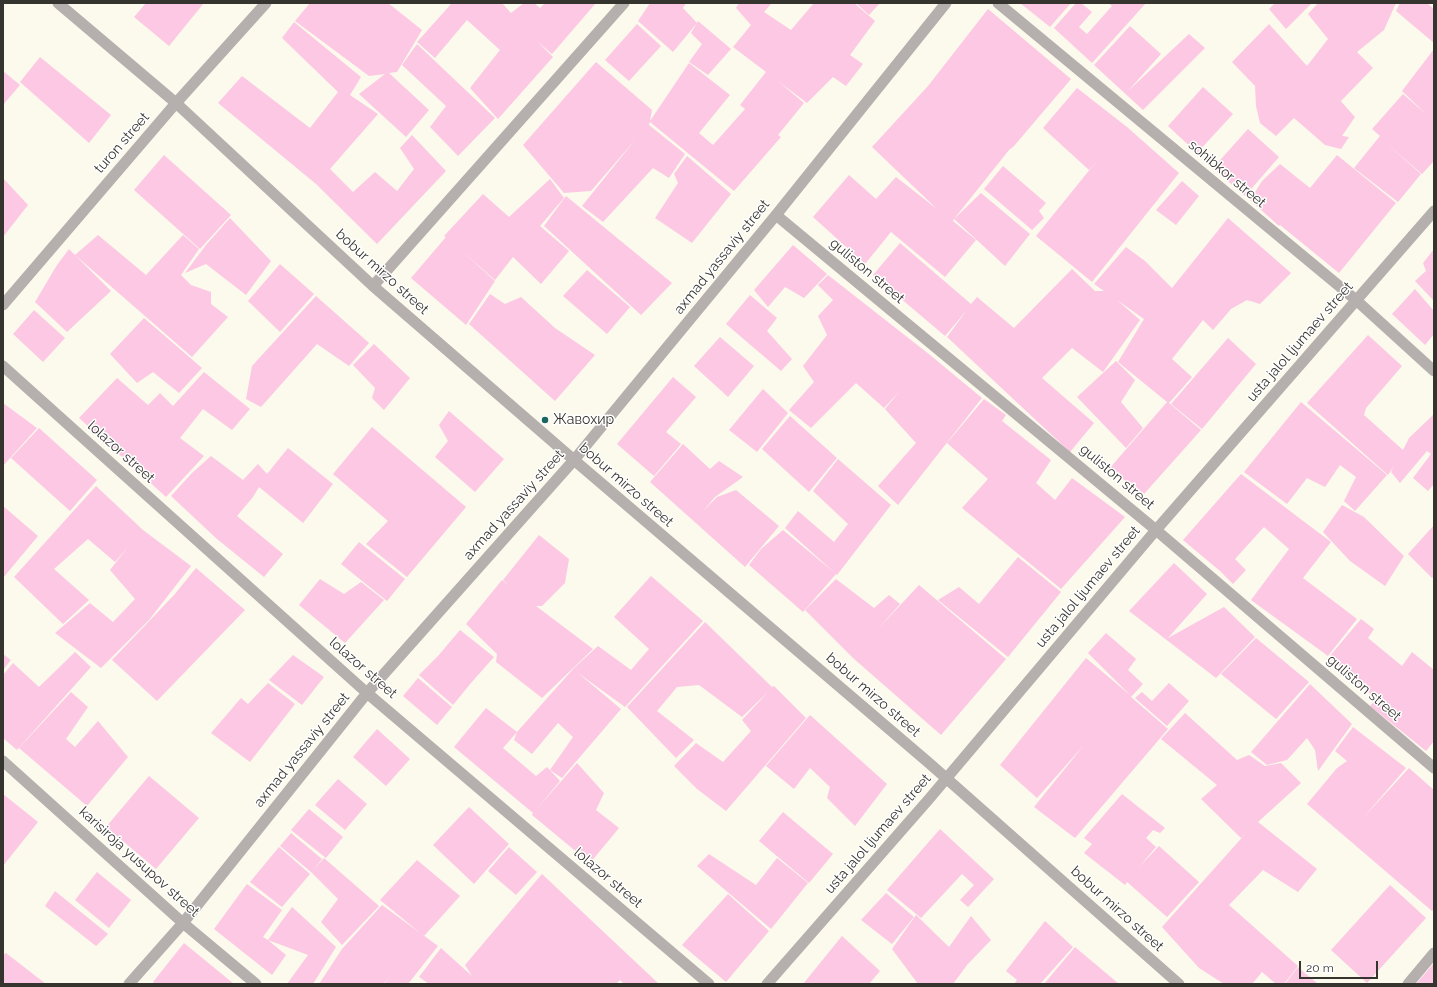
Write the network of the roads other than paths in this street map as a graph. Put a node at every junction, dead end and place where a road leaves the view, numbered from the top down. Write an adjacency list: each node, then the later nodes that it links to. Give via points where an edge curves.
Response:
1 (58, 3): 6 (street, bobur mirzo street)
2 (266, 3): 6 (street, turon street)
3 (624, 3): 9 (street)
4 (946, 3): 8 (street, axmad yassaviy street)
5 (998, 3): 10 (street, sohibkor street)
6 (176, 104): 9 (street, bobur mirzo street); 11 (street, turon street)
7 (1434, 211): 10 (street, usta jalol ljumaev street)
8 (776, 215): 14 (street, axmad yassaviy street); 15 (street, guliston street)
9 (373, 286): 14 (street, bobur mirzo street)
10 (1356, 300): 13 (street, sohibkor street); 15 (street, usta jalol ljumaev street)
11 (3, 305)
12 (3, 366): 16 (street, lolazor street)
13 (1434, 371)
14 (574, 460): 16 (street, axmad yassaviy street); 19 (street, bobur mirzo street)
15 (1156, 530): 18 (street, guliston street); 19 (street, usta jalol ljumaev street)
16 (367, 692): 20 (street, axmad yassaviy street); 24 (street, lolazor street)
17 (3, 761): 20 (street, karisiroja yusupov street)
18 (1434, 768)
19 (946, 778): 25 (street, usta jalol ljumaev street); 26 (street, bobur mirzo street)
20 (183, 923): 22 (street, axmad yassaviy street); 23 (street, karisiroja yusupov street)
21 (1434, 953): 27 (street)
22 (130, 984)
23 (256, 984)
24 (709, 984)
25 (767, 984)
26 (1179, 984)
27 (1408, 984)

